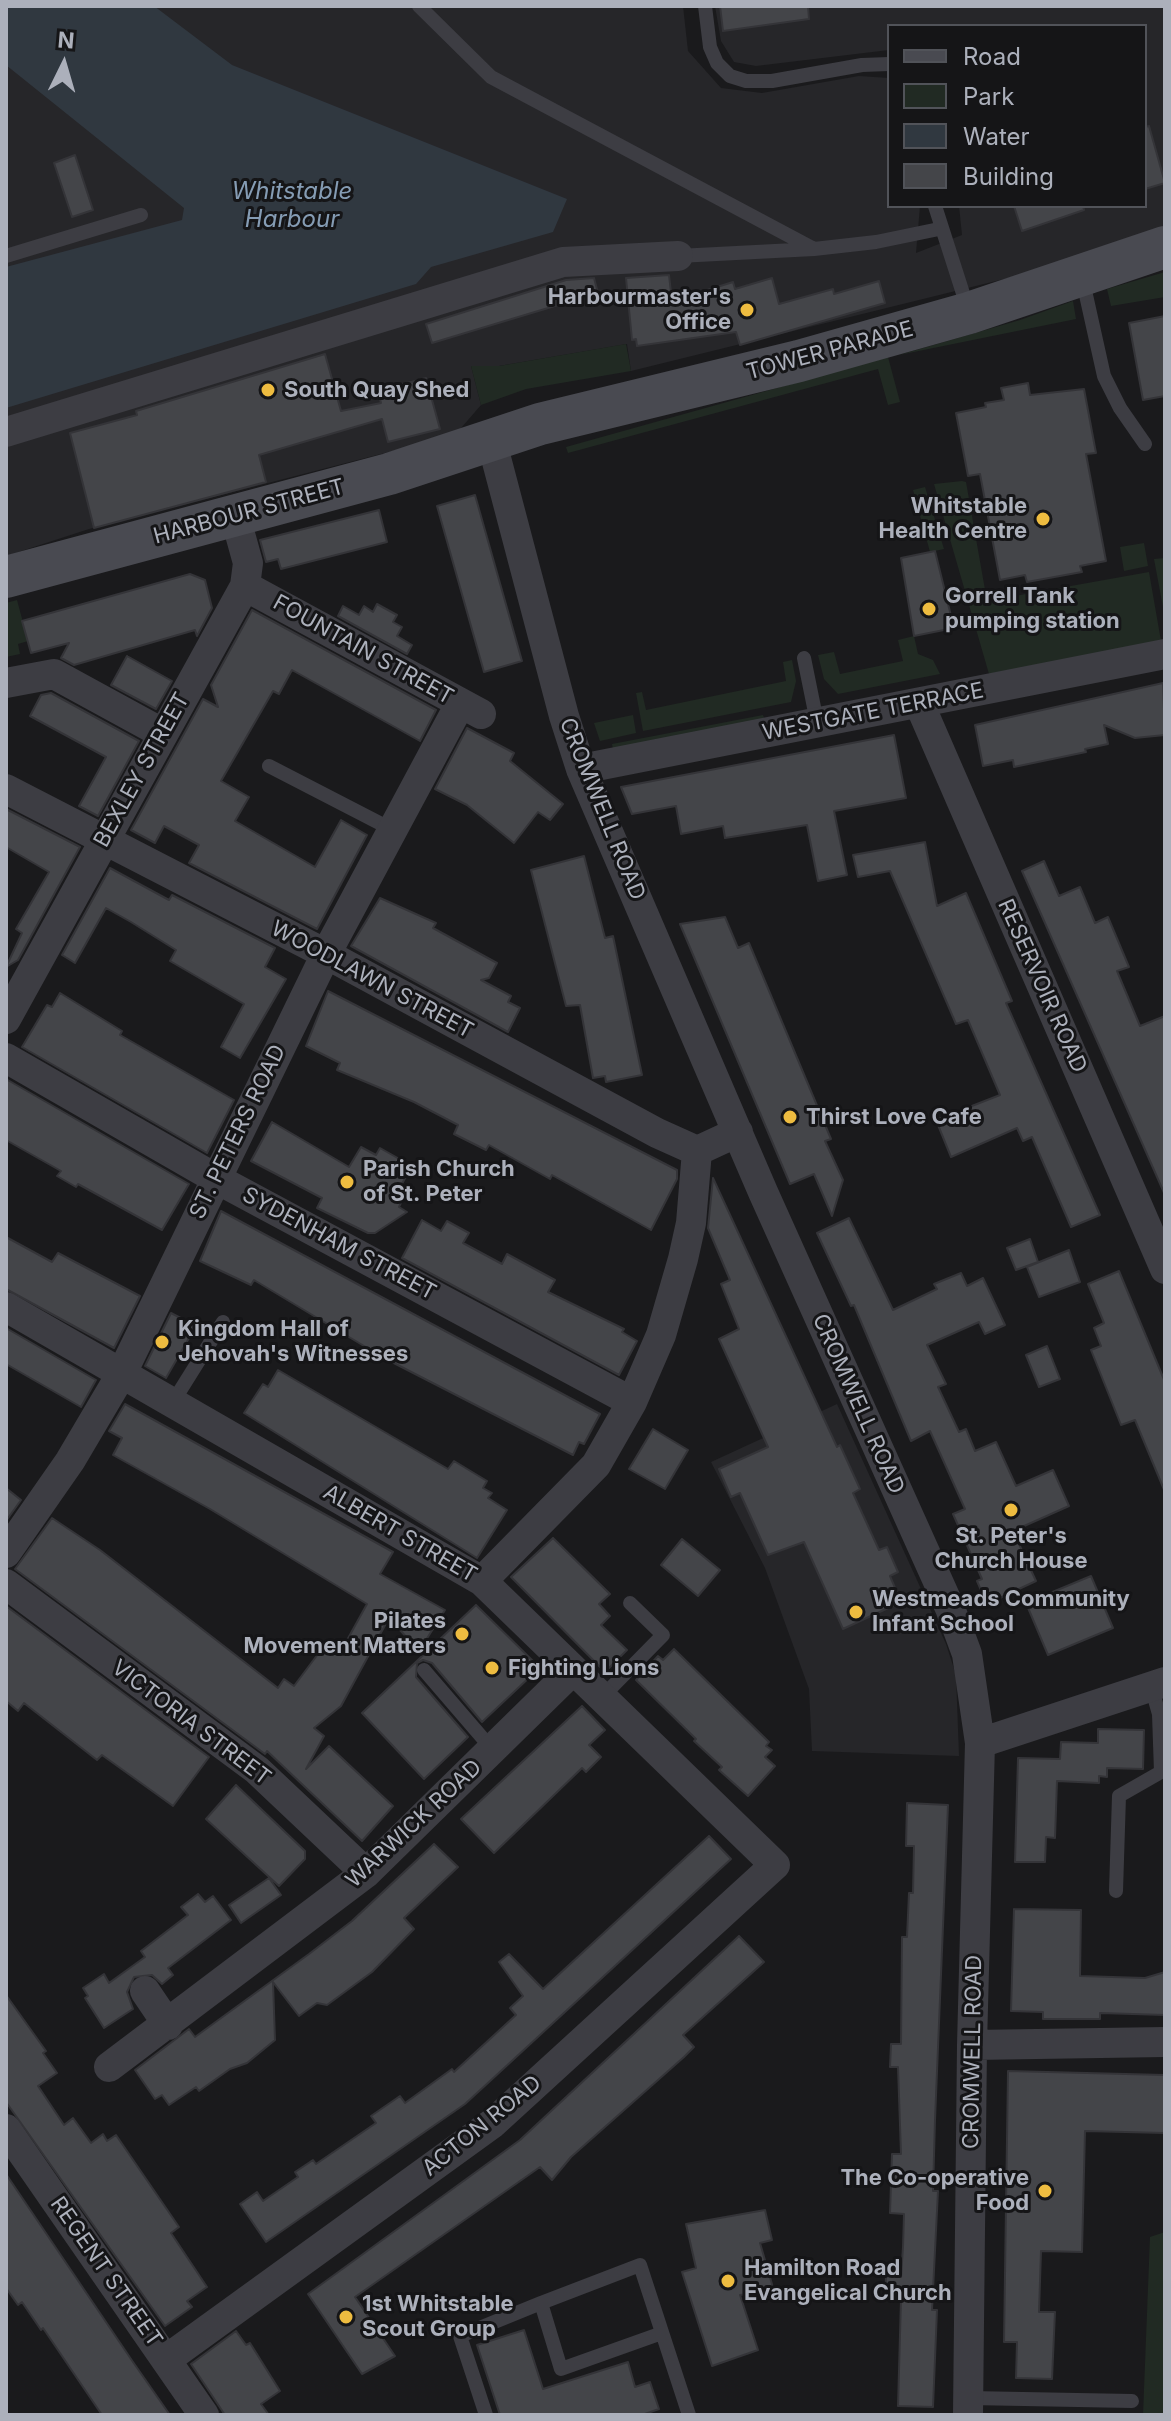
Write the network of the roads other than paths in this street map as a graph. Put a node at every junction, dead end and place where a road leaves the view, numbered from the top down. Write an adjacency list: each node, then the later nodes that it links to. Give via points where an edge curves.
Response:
1 (419, 6): 8 (lane, via 491,77)
2 (705, 6): 3 (lane, via 710,47 730,76 772,81)
3 (887, 64)
4 (935, 208): 6 (lane)
5 (141, 215): 9 (lane)
6 (939, 229): 8 (lane); 12 (lane)
7 (1165, 247): 11 (main road, TOWER PARADE)
8 (814, 249): 10 (lane)
9 (6, 256)
10 (678, 256): 13 (street, via 563,262)
11 (1082, 277): 12 (main road, TOWER PARADE); 15 (lane, via 1104,376)
12 (969, 313): 14 (main road, TOWER PARADE)
13 (6, 432)
14 (491, 439): 16 (main road, HARBOUR STREET, via 389,474); 27 (street, CROMWELL ROAD)
15 (1145, 444)
16 (235, 516): 17 (main road, HARBOUR STREET); 18 (street, via 248,563)
17 (6, 577)
18 (245, 586): 23 (street, FOUNTAIN STREET); 25 (street, BEXLEY STREET)
19 (1165, 654): 22 (street, WESTGATE TERRACE)
20 (804, 658): 24 (lane)
21 (6, 683): 25 (street, via 54,674)
22 (919, 703): 24 (street, WESTGATE TERRACE); 37 (street, RESERVOIR ROAD)
23 (471, 709): 29 (street, ST. PETERS ROAD)
24 (817, 722): 27 (street, WESTGATE TERRACE)
25 (162, 733): 30 (street, BEXLEY STREET)
26 (269, 766): 29 (lane)
27 (581, 769): 34 (street, CROMWELL ROAD)
28 (6, 789): 30 (street, WOODLAWN STREET)
29 (394, 831): 31 (street, ST. PETERS ROAD)
30 (102, 842): 31 (street, WOODLAWN STREET); 32 (street, BEXLEY STREET)
31 (326, 954): 35 (street, WOODLAWN STREET); 36 (street, ST. PETERS ROAD)
32 (6, 1019)
33 (6, 1058): 36 (street, SYDENHAM STREET)
34 (738, 1132): 35 (street); 51 (street, CROMWELL ROAD, via 950,1608 967,1654)
35 (697, 1151): 42 (street, via 683,1259 661,1335)
36 (215, 1178): 40 (street, ST. PETERS ROAD); 42 (street, SYDENHAM STREET)
37 (1165, 1269)
38 (6, 1307): 40 (street, ALBERT STREET)
39 (223, 1322): 41 (lane)
40 (122, 1373): 41 (street, ALBERT STREET); 43 (street, ST. PETERS ROAD)
41 (173, 1402): 44 (street, ALBERT STREET)
42 (632, 1402): 44 (street, via 596,1465)
43 (6, 1553)
44 (482, 1581): 48 (street, ALBERT STREET)
45 (6, 1584): 54 (street, VICTORIA STREET, via 257,1770)
46 (630, 1603): 50 (lane, via 663,1635)
47 (424, 1670): 52 (lane)
48 (573, 1670): 50 (street, ALBERT STREET); 52 (street, WARWICK ROAD)
49 (1158, 1684): 51 (street); 55 (lane, via 1161,1772 1119,1796)
50 (602, 1697): 53 (street, ALBERT STREET)
51 (980, 1743): 59 (street, CROMWELL ROAD)
52 (492, 1749): 54 (street, WARWICK ROAD)
53 (775, 1865): 64 (street, ACTON ROAD, via 493,2123)
54 (366, 1873): 57 (street, WARWICK ROAD)
55 (1116, 1891)
56 (145, 1991): 57 (street)
57 (168, 2025): 60 (street, WARWICK ROAD)
58 (1165, 2042): 59 (street)
59 (972, 2045): 66 (street, CROMWELL ROAD)
60 (109, 2067)
61 (6, 2129): 64 (street, REGENT STREET)
62 (541, 2303): 63 (lane, via 561,2369); 63 (lane, via 640,2265); 68 (lane, via 460,2336)
63 (662, 2333): 69 (lane)
64 (167, 2359): 67 (street, REGENT STREET)
65 (1132, 2401): 66 (lane)
66 (968, 2406)
67 (204, 2415)
68 (486, 2415)
69 (689, 2415)

